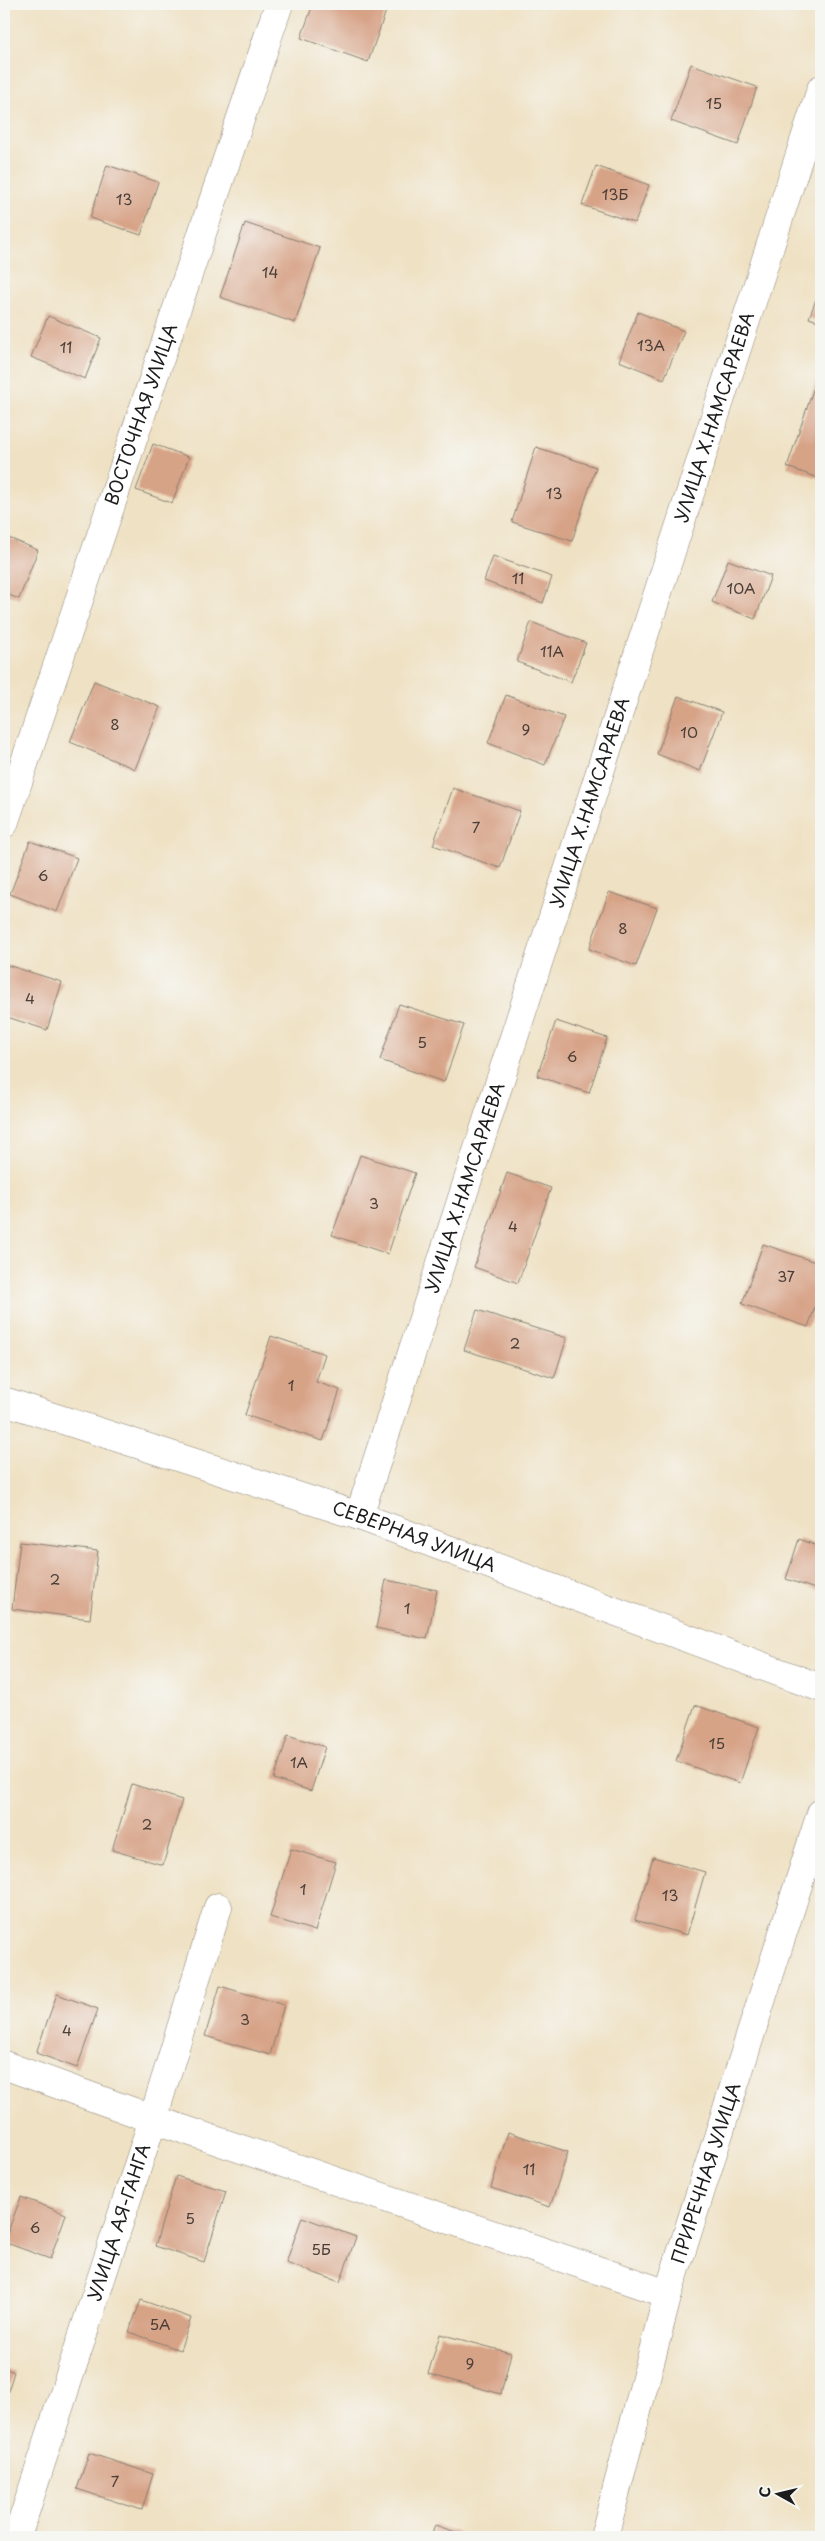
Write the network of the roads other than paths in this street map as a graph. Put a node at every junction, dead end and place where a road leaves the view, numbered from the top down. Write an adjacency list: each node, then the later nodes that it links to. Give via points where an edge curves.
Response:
1 (280, 4): 3 (street, ВОСТОЧНАЯ УЛИЦА)
2 (821, 89): 5 (street, УЛИЦА Х.НАМСАРАЕВА)
3 (4, 824)
4 (4, 1400): 5 (street, СЕВЕРНАЯ УЛИЦА)
5 (359, 1516): 6 (street, СЕВЕРНАЯ УЛИЦА)
6 (821, 1688)
7 (821, 1813): 11 (street, ПРИРЕЧНАЯ УЛИЦА)
8 (218, 1907): 10 (street, УЛИЦА АЯ-ГАНГА)
9 (4, 2065): 10 (street)
10 (153, 2119): 11 (street); 12 (street, УЛИЦА АЯ-ГАНГА)
11 (668, 2294): 13 (street, ПРИРЕЧНАЯ УЛИЦА)
12 (17, 2537)
13 (604, 2537)

